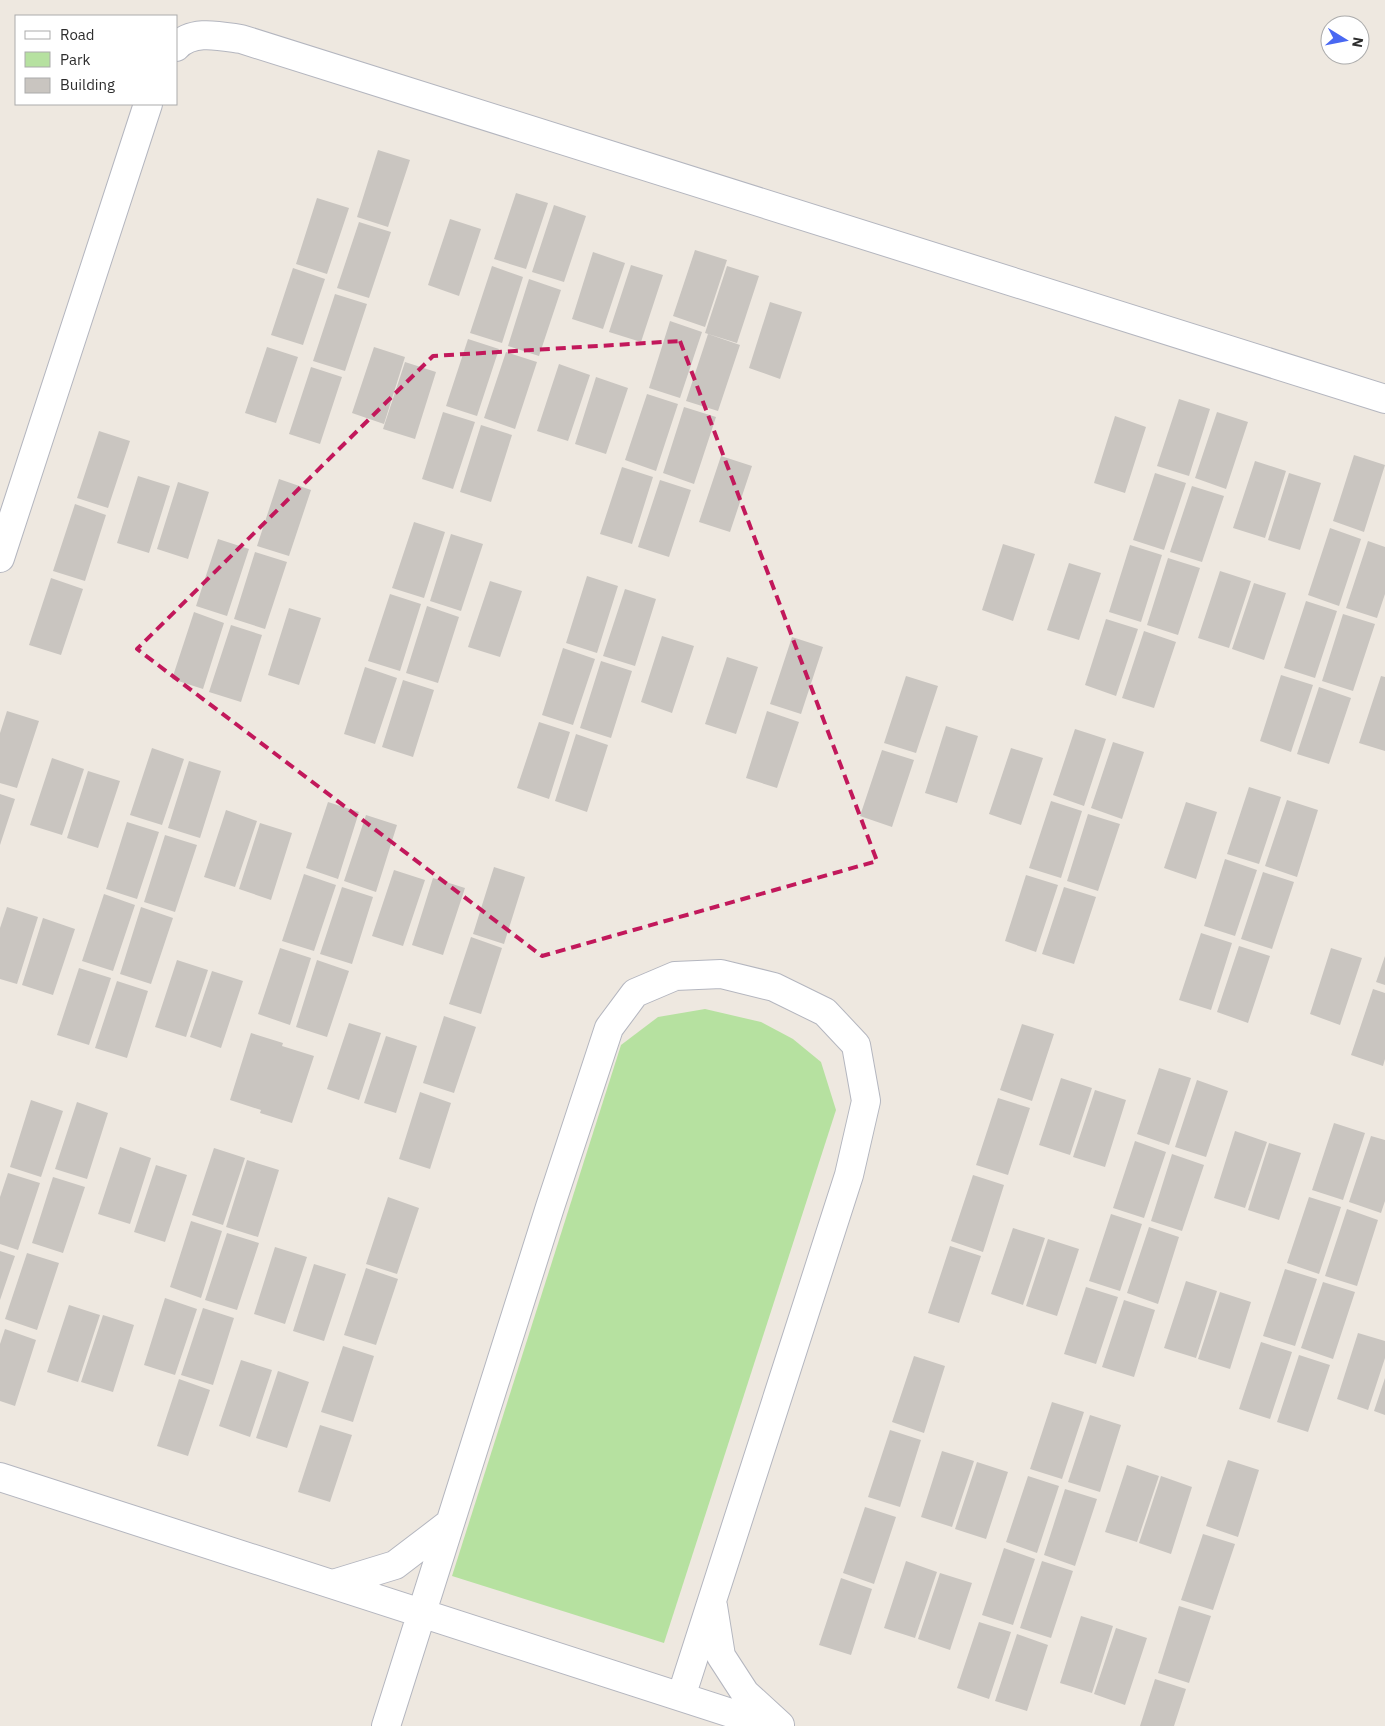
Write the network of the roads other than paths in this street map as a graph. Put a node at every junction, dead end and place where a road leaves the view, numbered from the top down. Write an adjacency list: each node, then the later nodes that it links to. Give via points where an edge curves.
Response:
1 (178, 45): 3 (lane, via 182,40 209,34 241,38)
2 (148, 105): 4 (lane)
3 (1385, 399)
4 (0, 558)
5 (0, 1477): 7 (lane)
6 (450, 1523): 7 (lane, via 395,1565); 8 (lane, via 609,1028 635,993 675,976 720,974 774,988 825,1012 856,1045 866,1101 849,1175); 9 (lane)
7 (333, 1584): 9 (lane)
8 (712, 1600): 10 (lane); 13 (lane, via 721,1656 745,1693)
9 (422, 1613): 10 (lane); 11 (lane)
10 (681, 1697): 12 (lane)
11 (386, 1726)
12 (771, 1726)
13 (782, 1726)

